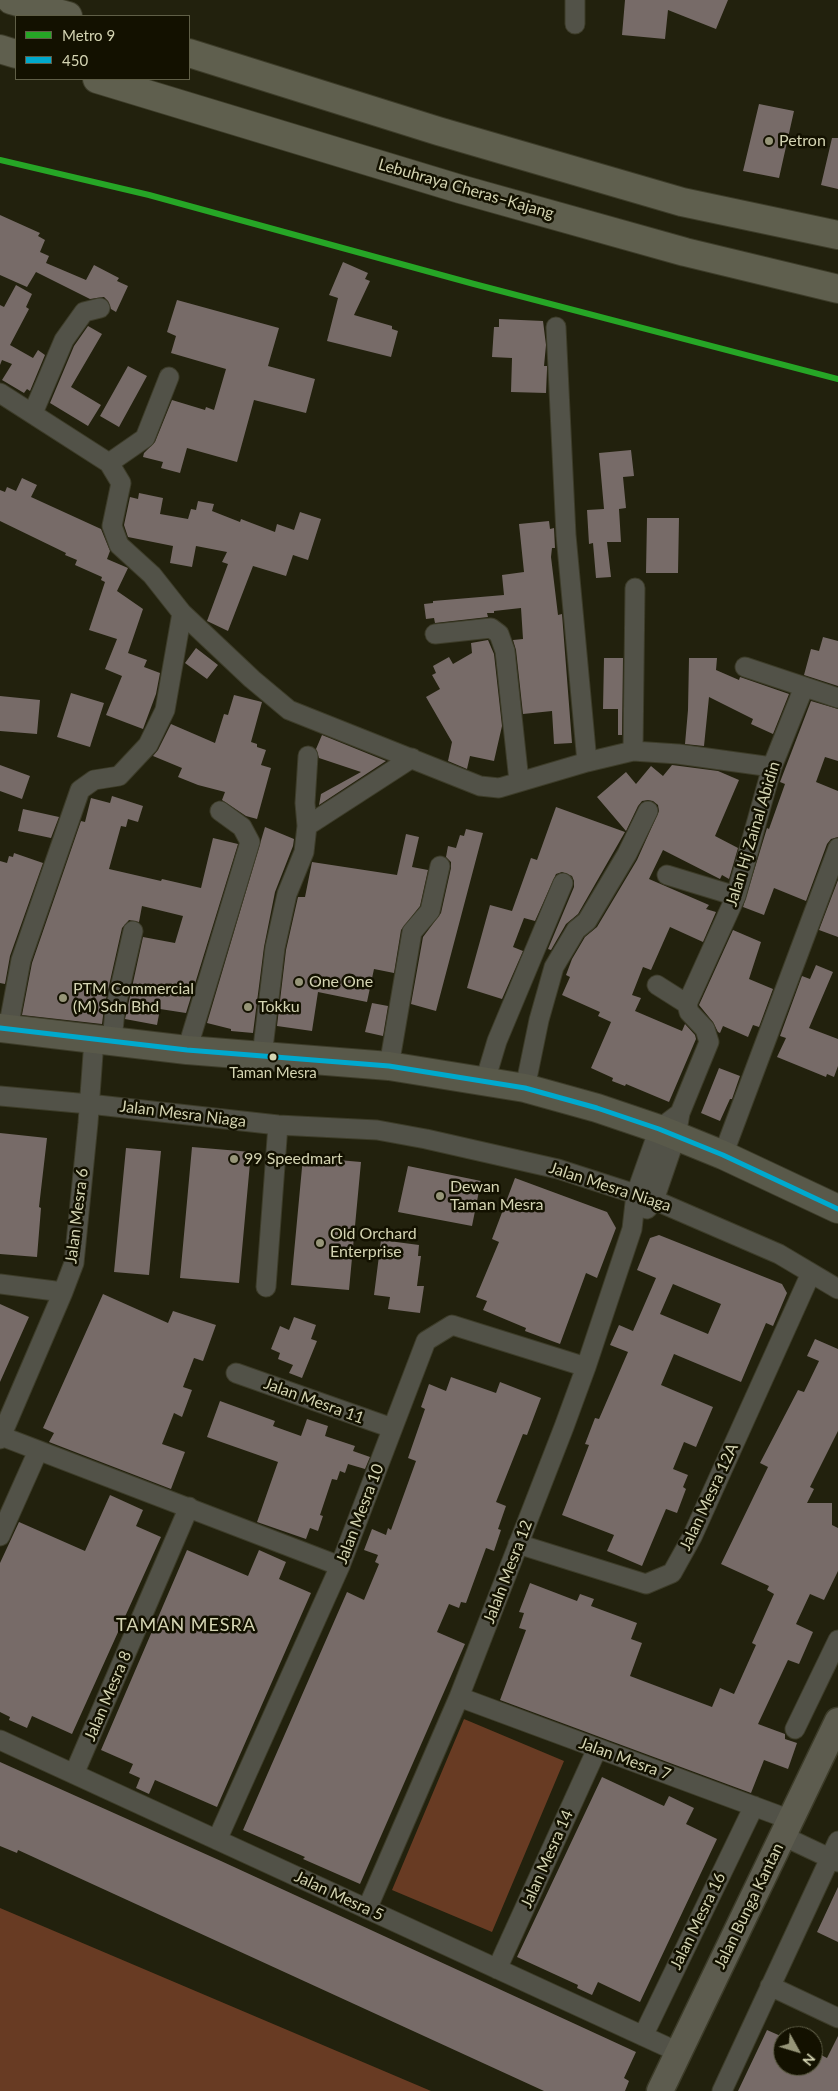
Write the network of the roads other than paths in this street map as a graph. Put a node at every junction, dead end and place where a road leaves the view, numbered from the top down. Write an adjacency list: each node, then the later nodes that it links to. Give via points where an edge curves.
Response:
1 (11, 0): 3 (highway)
2 (575, 0): 4 (street)
3 (64, 15)
4 (575, 24)
5 (0, 49): 7 (highway)
6 (190, 53): 9 (highway, via 438,131 682,202)
7 (15, 54)
8 (100, 80): 10 (highway, Lebuhraya Cheras–Kajang, via 479,194 686,252)
9 (838, 235)
10 (838, 289)
11 (100, 308): 15 (street, via 84,312 64,340)
12 (556, 327): 26 (street, via 566,535)
13 (170, 377): 16 (street, via 145,438)
14 (0, 393): 15 (street)
15 (33, 413): 16 (street)
16 (109, 463): 18 (street, via 121,483 112,526 119,545 152,576)
17 (635, 588): 23 (street)
18 (182, 613): 25 (street, via 289,710); 40 (street, via 165,710 148,745 119,776 94,780 80,790 21,960)
19 (435, 634): 28 (street, via 492,628 499,634 505,651)
20 (745, 667): 21 (street)
21 (804, 687): 22 (street); 27 (street, Jalan Hj Zainal Abidin)
22 (838, 698)
23 (633, 751): 26 (street); 27 (street)
24 (308, 756): 31 (street, via 305,803)
25 (412, 758): 28 (street, via 480,786 499,788); 31 (street)
26 (587, 762): 28 (street)
27 (772, 767): 36 (street, Jalan Hj Zainal Abidin)
28 (519, 781)
29 (220, 811): 42 (street, via 242,827 250,842)
30 (648, 811): 46 (street, via 587,921 576,930 554,967)
31 (308, 826): 43 (street, via 304,852 287,894 275,948)
32 (838, 848): 51 (street)
33 (440, 866): 44 (street, via 430,911 412,932)
34 (667, 875): 36 (street)
35 (562, 883): 45 (street, via 497,1041)
36 (736, 896): 39 (street, Jalan Hj Zainal Abidin)
37 (133, 931): 41 (street, Jalan Mesra 6, via 115,1010)
38 (657, 985): 39 (street)
39 (687, 1004): 50 (street, via 710,1042)
40 (4, 1028): 41 (main road)
41 (103, 1040): 42 (main road); 48 (street, Jalan Mesra 6)
42 (187, 1050): 43 (main road)
43 (262, 1056): 44 (main road)
44 (389, 1066): 45 (main road)
45 (485, 1081): 46 (main road)
46 (525, 1088): 50 (main road)
47 (0, 1096): 48 (street, Jalan Mesra Niaga)
48 (89, 1104): 49 (street, Jalan Mesra Niaga); 60 (street, Jalan Mesra 6, via 74,1263)
49 (278, 1126): 52 (street, Jalan Mesra Niaga, via 377,1130 426,1139 558,1168); 58 (street)
50 (672, 1126): 51 (main road); 52 (street); 53 (street)
51 (723, 1155): 54 (main road)
52 (636, 1194): 53 (street, Jalan Mesra Niaga); 55 (street)
53 (654, 1200): 55 (street); 56 (street, Jalan Mesra Niaga, via 779,1254)
54 (838, 1209)
55 (632, 1229): 61 (street, Jalaln Mesra 12)
56 (811, 1273): 59 (street, Jalan Mesra Niaga); 68 (street, Jalan Mesra 12A, via 692,1537 672,1573 646,1584)
57 (0, 1284): 60 (street)
58 (266, 1287)
59 (838, 1289)
60 (63, 1292): 64 (street, Jalan Mesra 6)
61 (586, 1367): 63 (street, Jalan Mesra 10, via 452,1324 426,1341); 68 (street, Jalaln Mesra 12)
62 (236, 1373): 63 (street, Jalan Mesra 11)
63 (392, 1428): 69 (street, Jalan Mesra 10)
64 (0, 1438): 65 (street)
65 (38, 1451): 66 (street); 67 (street)
66 (189, 1507): 69 (street); 76 (street, Jalan Mesra 8)
67 (0, 1536)
68 (518, 1544): 71 (street, Jalaln Mesra 12)
69 (340, 1566): 79 (street, Jalan Mesra 10)
70 (838, 1640): 73 (street)
71 (459, 1698): 75 (street, Jalan Mesra 7); 82 (street, Jalaln Mesra 12)
72 (838, 1721): 78 (street, Jalan Bunga Kantan)
73 (795, 1729)
74 (0, 1740): 76 (street, Jalan Mesra 5)
75 (597, 1749): 77 (street, Jalan Mesra 7); 83 (street, Jalan Mesra 14)
76 (74, 1774): 79 (street, Jalan Mesra 5)
77 (754, 1806): 78 (street, Jalan Mesra 7); 86 (street, Jalan Mesra 16)
78 (787, 1828): 81 (street, Jalan Mesra 7); 87 (street, Jalan Bunga Kantan)
79 (217, 1840): 82 (street, Jalan Mesra 5)
80 (838, 1841): 81 (street)
81 (834, 1860): 84 (street)
82 (367, 1909): 83 (street, Jalan Mesra 5)
83 (497, 1969): 86 (street, Jalan Mesra 5)
84 (770, 1986): 85 (street); 89 (street)
85 (838, 2018)
86 (643, 2036): 87 (street, Jalan Mesra 5)
87 (678, 2052): 88 (street, Jalan Bunga Kantan)
88 (660, 2091)
89 (722, 2091)

